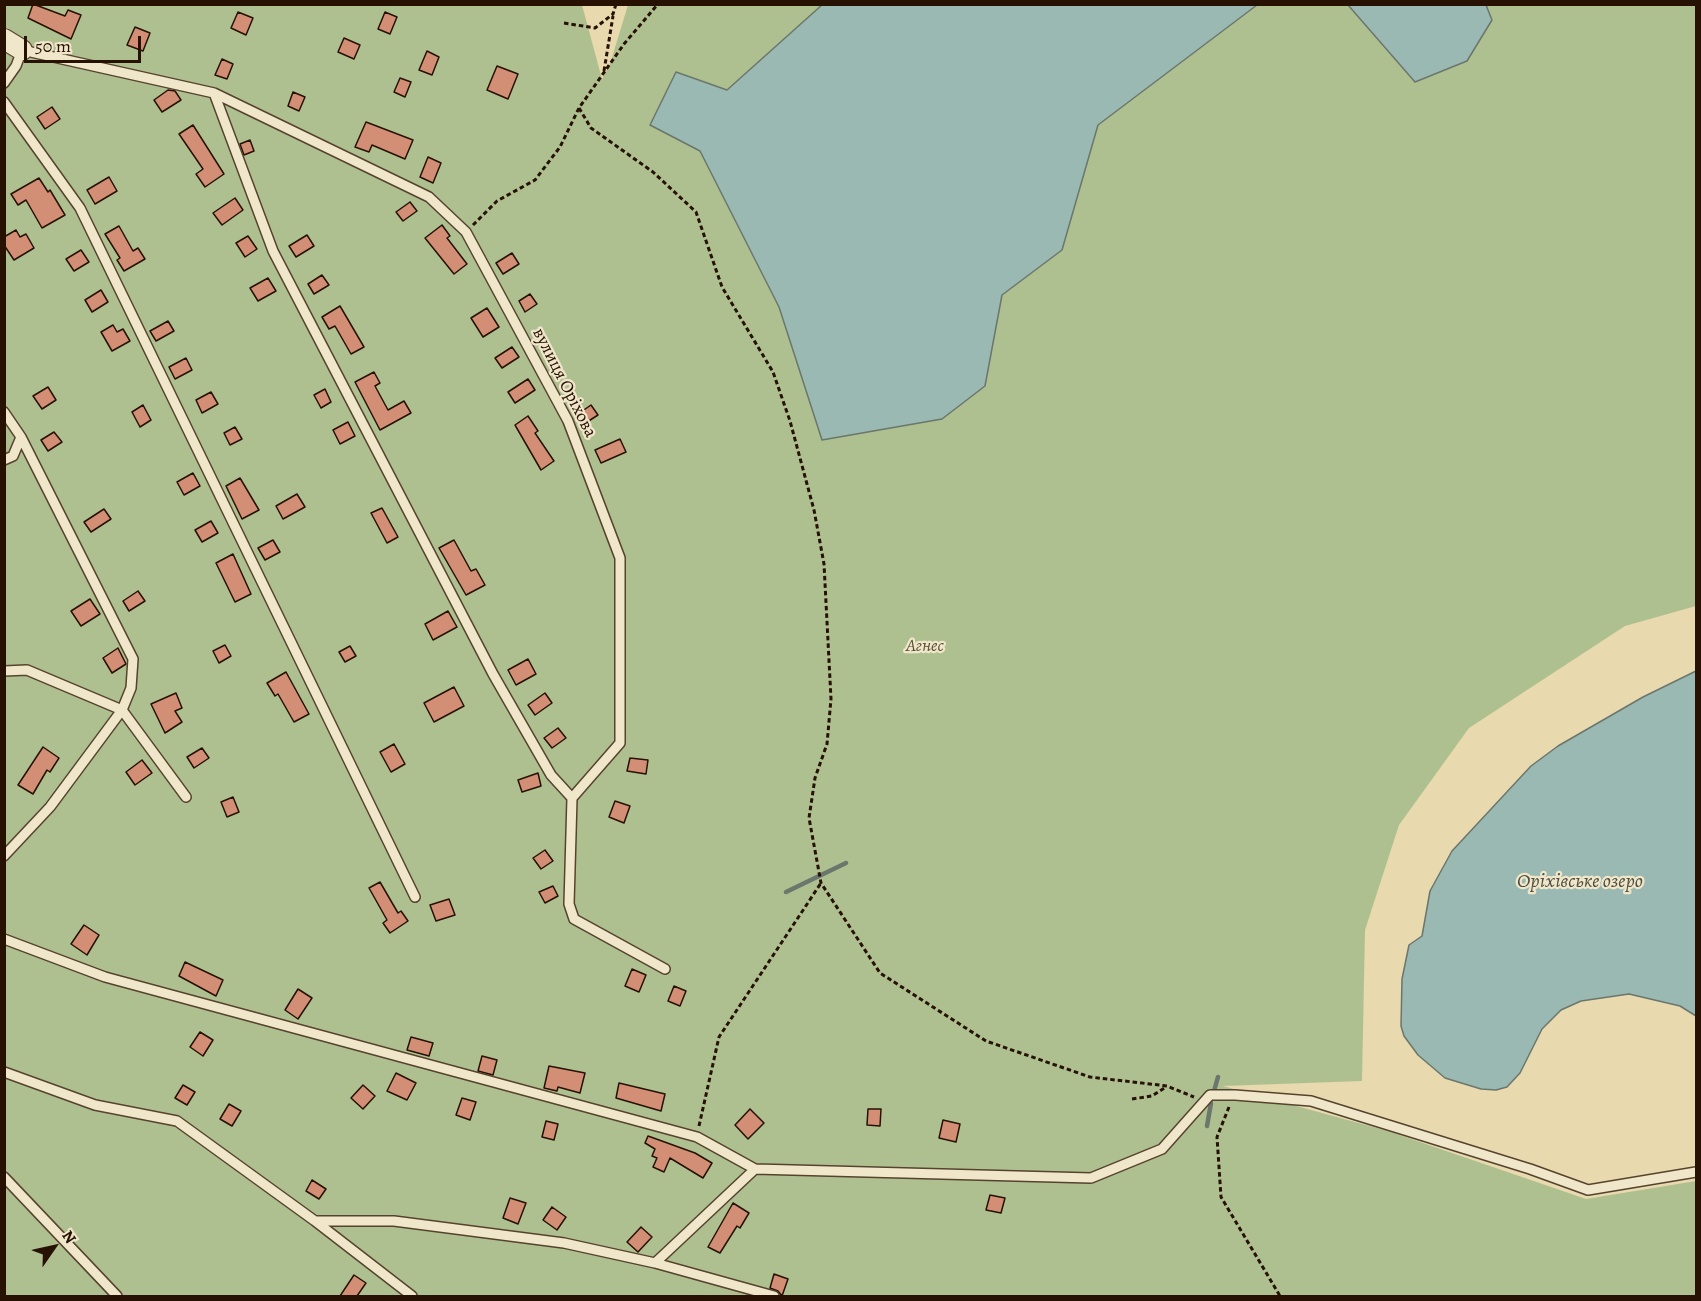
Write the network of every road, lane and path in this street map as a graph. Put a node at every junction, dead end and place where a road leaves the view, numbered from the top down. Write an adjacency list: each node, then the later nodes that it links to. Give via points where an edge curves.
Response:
1 (616, 4): 3 (path)
2 (658, 4): 7 (path)
3 (613, 14): 4 (path, via 595,28); 7 (path)
4 (564, 23)
5 (4, 39): 6 (street)
6 (22, 50): 8 (lane); 9 (lane, вулиця Оріхова)
7 (603, 73): 11 (path)
8 (4, 83)
9 (214, 93): 12 (lane, вулиця Оріхова, via 429,197); 19 (lane, via 278,261 493,674 551,775)
10 (4, 102): 22 (lane, via 80,208)
11 (579, 108): 12 (path, via 560,147 535,180 497,201); 21 (path, via 591,128 653,172 696,212 722,287 773,372 790,421 824,564 831,699 827,744 815,778 809,818)
12 (466, 232): 19 (lane, вулиця Оріхова, via 568,421 620,558 620,742)
13 (4, 412): 14 (lane)
14 (21, 437): 15 (lane, via 13,456); 17 (lane, via 133,659 130,688)
15 (4, 460)
16 (4, 671): 17 (lane, via 27,670)
17 (122, 710): 18 (lane); 20 (lane, via 50,807)
18 (186, 797)
19 (572, 798): 24 (lane, via 569,903 574,919)
20 (4, 856)
21 (821, 883): 26 (path, via 880,973 986,1041 1090,1077); 30 (path, via 719,1037)
22 (415, 897)
23 (4, 939): 30 (lane, via 105,977)
24 (665, 969)
25 (4, 1072): 34 (lane, via 94,1105 177,1121)
26 (1167, 1086): 28 (path, via 1152,1096); 29 (path)
27 (1234, 1095): 29 (lane, via 1210,1095); 32 (lane, via 1311,1101 1588,1190); 39 (path, via 1217,1137 1221,1197)
28 (1132, 1099)
29 (1205, 1101): 31 (lane, via 1162,1149 1091,1178)
30 (697, 1137): 31 (lane)
31 (755, 1169): 35 (lane)
32 (1696, 1172)
33 (4, 1177): 36 (lane)
34 (315, 1221): 35 (lane, via 393,1221 564,1243); 37 (lane)
35 (655, 1263): 38 (lane)
36 (114, 1296)
37 (412, 1296)
38 (774, 1296)
39 (1280, 1296)

